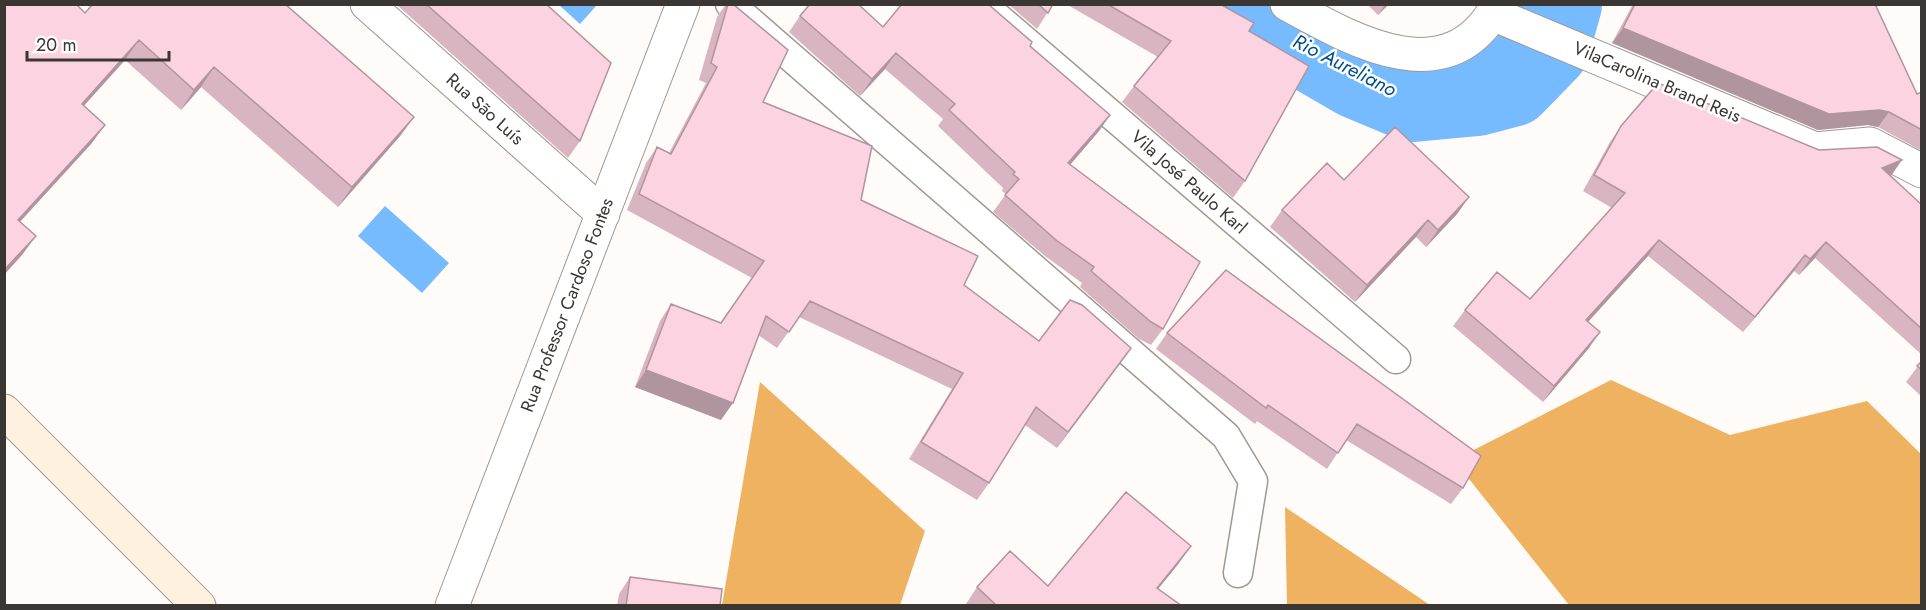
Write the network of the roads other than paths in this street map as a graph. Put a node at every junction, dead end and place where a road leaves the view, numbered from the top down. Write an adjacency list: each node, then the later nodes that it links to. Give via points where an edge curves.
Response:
1 (367, 4): 8 (street, Rua São Luís)
2 (683, 4): 8 (street, Rua Professor Cardoso Fontes)
3 (730, 4): 11 (lane, via 1226,436 1253,481)
4 (982, 4): 9 (lane, Vila José Paulo Karl)
5 (1287, 4): 6 (street, via 1366,44 1429,56 1462,46)
6 (1496, 12): 7 (street, VilaCarolina Brand Reis, via 1815,149 1870,144)
7 (1922, 171)
8 (603, 214): 13 (street, Rua Professor Cardoso Fontes)
9 (1396, 359)
10 (4, 411): 12 (main road)
11 (1238, 573)
12 (199, 606)
13 (452, 606)

